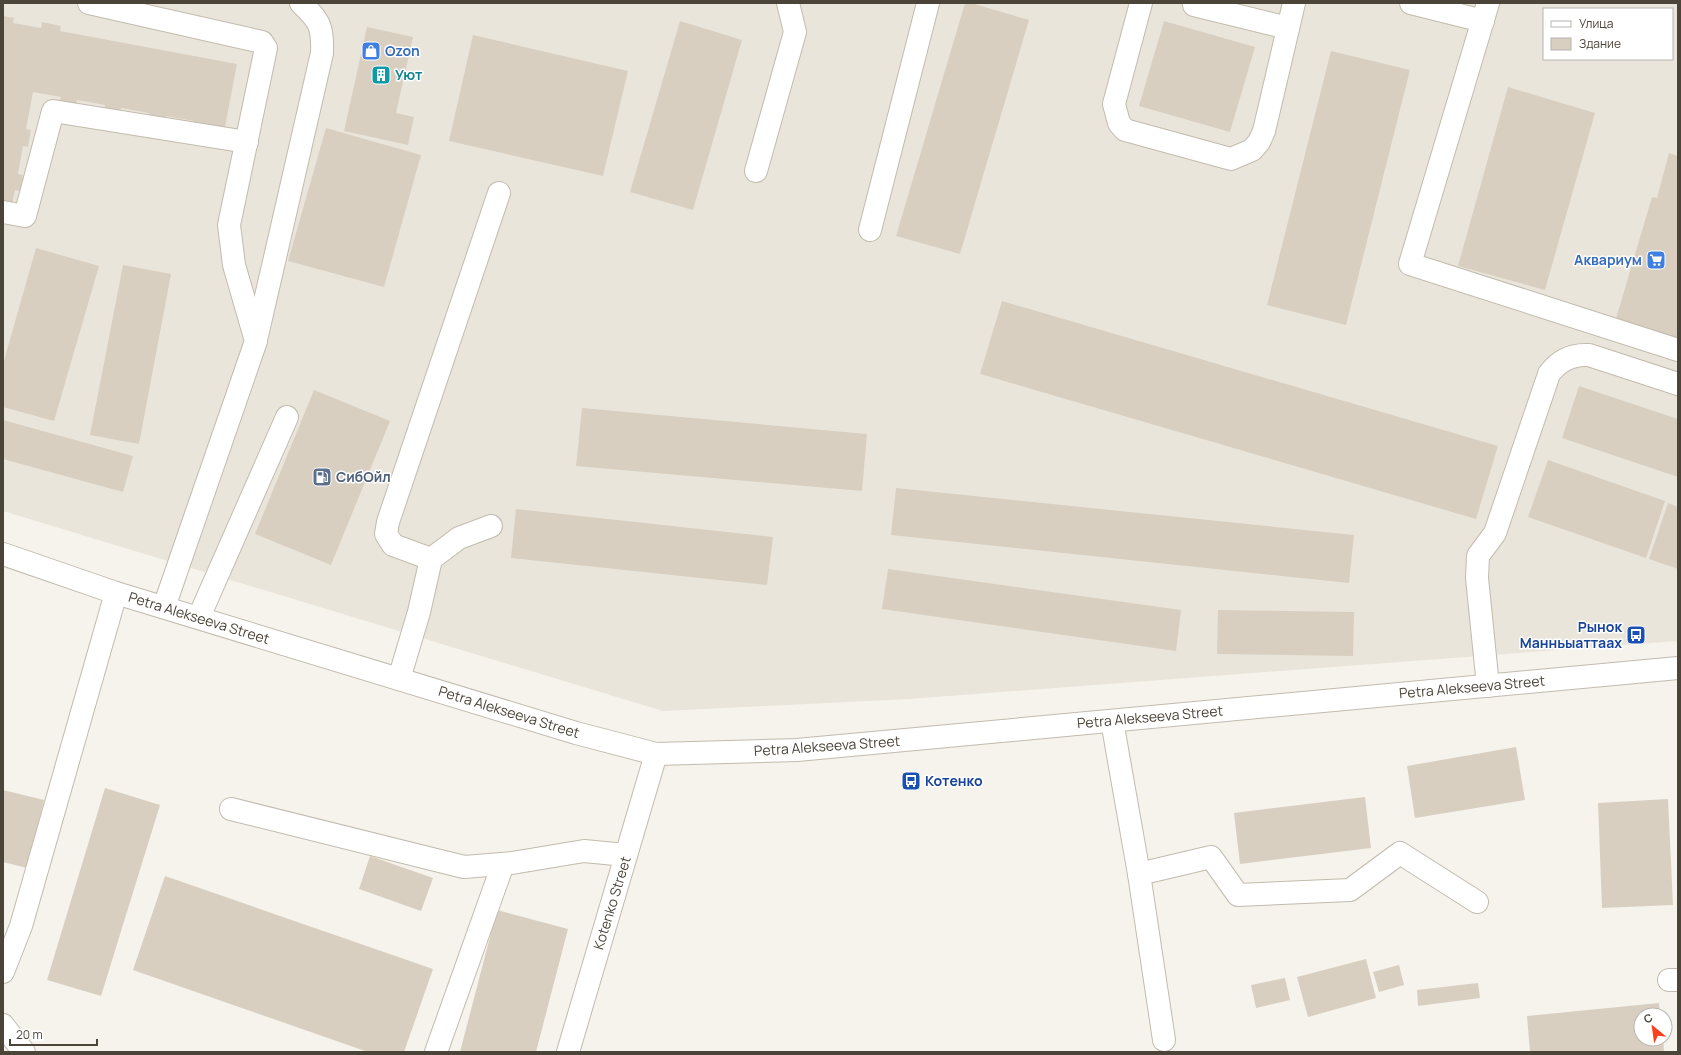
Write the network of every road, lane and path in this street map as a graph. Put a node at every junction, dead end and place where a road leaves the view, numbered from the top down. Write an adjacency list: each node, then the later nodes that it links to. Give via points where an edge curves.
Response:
1 (89, 3): 11 (street, via 262,42 266,48)
2 (301, 3): 16 (street, via 313,14 323,32 322,53)
3 (788, 3): 12 (street, via 795,32)
4 (928, 3): 15 (street)
5 (1141, 3): 10 (street, via 1114,104 1119,123 1125,130 1231,159 1252,150 1264,132)
6 (1294, 3): 10 (street)
7 (1411, 3): 9 (street)
8 (1194, 5): 10 (street)
9 (1485, 12): 17 (street, via 1410,264)
10 (1288, 28)
11 (247, 142): 14 (street, via 53,111 25,216); 16 (street, via 229,225 234,265)
12 (756, 171)
13 (499, 193): 22 (street, via 388,522 386,534 393,545)
14 (3, 212)
15 (870, 230)
16 (256, 342): 24 (street)
17 (1678, 350)
18 (1678, 384): 28 (street, via 1589,355 1566,359 1556,364 1549,374 1495,533 1478,556 1477,578)
19 (287, 417): 25 (street)
20 (491, 526): 22 (street, via 459,538)
21 (3, 554): 23 (street, Petra Alekseeva Street)
22 (431, 559): 27 (street, via 419,612)
23 (116, 593): 24 (street, Petra Alekseeva Street); 36 (street, via 21,926)
24 (164, 607): 25 (street, Petra Alekseeva Street)
25 (199, 617): 27 (street, Petra Alekseeva Street)
26 (1678, 668): 28 (street, Petra Alekseeva Street)
27 (399, 679): 30 (street, Petra Alekseeva Street, via 576,733)
28 (1488, 686): 29 (street, Petra Alekseeva Street)
29 (1112, 721): 30 (street, Petra Alekseeva Street, via 797,750); 34 (street)
30 (656, 754): 32 (street, Kotenko Street)
31 (231, 809): 33 (street, via 464,867)
32 (626, 855): 33 (street, via 584,851); 41 (street, Kotenko Street)
33 (503, 864): 40 (street)
34 (1139, 874): 35 (street, via 1211,857 1238,895 1350,890 1400,853); 38 (street)
35 (1477, 902)
36 (3, 972)
37 (3, 1025): 39 (street)
38 (1164, 1040)
39 (24, 1052)
40 (436, 1052)
41 (568, 1052)

